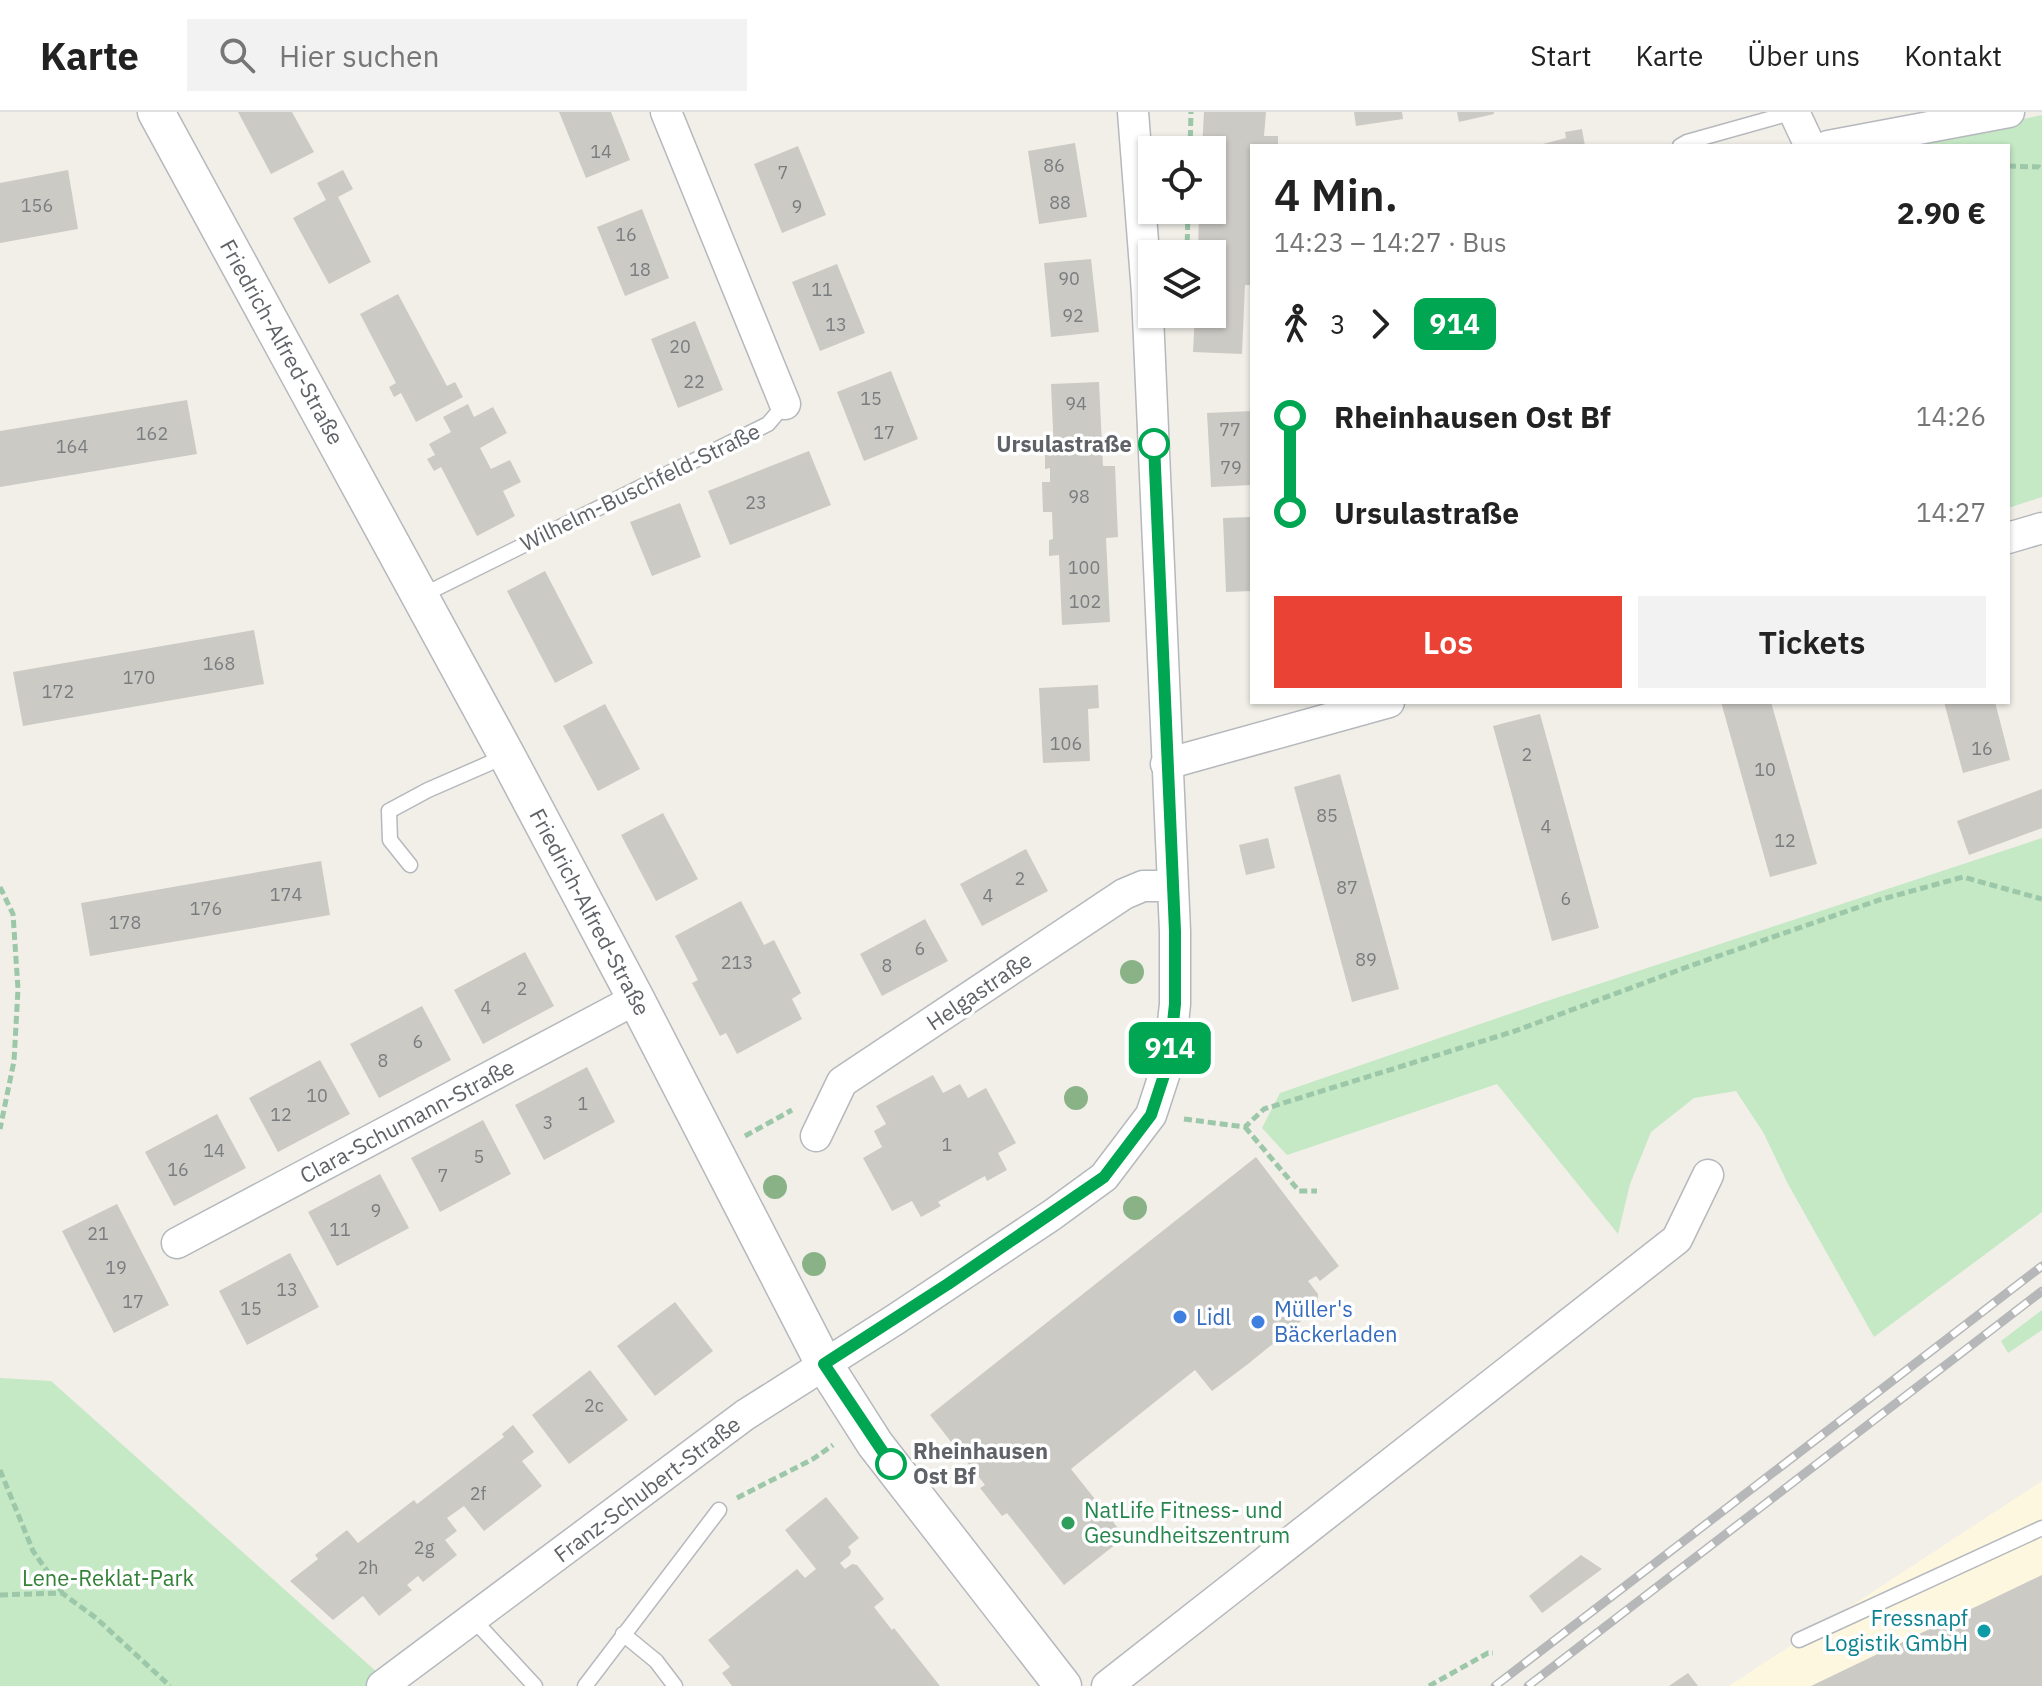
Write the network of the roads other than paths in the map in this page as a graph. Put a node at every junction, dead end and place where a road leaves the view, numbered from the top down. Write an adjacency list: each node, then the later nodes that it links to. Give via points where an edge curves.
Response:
1 (156, 112): 12 (street, Friedrich-Alfred-Straße)
2 (666, 112): 9 (street, Wilhelm-Buschfeld-Straße)
3 (1133, 112): 15 (street, Franz-Schubert-Straße, via 1147,293)
4 (1794, 112): 6 (lane); 7 (street)
5 (2009, 112): 8 (street)
6 (1684, 144)
7 (1809, 144)
8 (1839, 144)
9 (785, 404): 12 (lane, Wilhelm-Buschfeld-Straße, via 768,424)
10 (2042, 528): 11 (street)
11 (2010, 537)
12 (421, 596): 14 (street, Friedrich-Alfred-Straße)
13 (1382, 704): 15 (street)
14 (507, 756): 16 (lane, via 389,811 390,840); 18 (street, Friedrich-Alfred-Straße)
15 (1166, 764): 17 (street, Franz-Schubert-Straße)
16 (410, 865)
17 (1172, 886): 19 (street, Helgastraße, via 1143,886 1124,894 842,1082); 22 (street, Franz-Schubert-Straße, via 1175,1004 1169,1060 1151,1115 1104,1177)
18 (636, 999): 21 (street, Clara-Schumann-Straße); 22 (street, Friedrich-Alfred-Straße)
19 (816, 1136)
20 (1708, 1175): 33 (street, via 1677,1239)
21 (177, 1243)
22 (824, 1364): 25 (street, Franz-Schubert-Straße, via 745,1415); 32 (street, Friedrich-Alfred-Straße, via 875,1444)
23 (719, 1510): 26 (lane)
24 (2042, 1528): 27 (lane)
25 (473, 1619): 28 (street, Franz-Schubert-Straße); 29 (lane)
26 (623, 1634): 30 (lane); 31 (lane, via 656,1661)
27 (1799, 1640)
28 (382, 1686)
29 (535, 1686)
30 (585, 1686)
31 (675, 1686)
32 (1063, 1686)
33 (1107, 1686)

